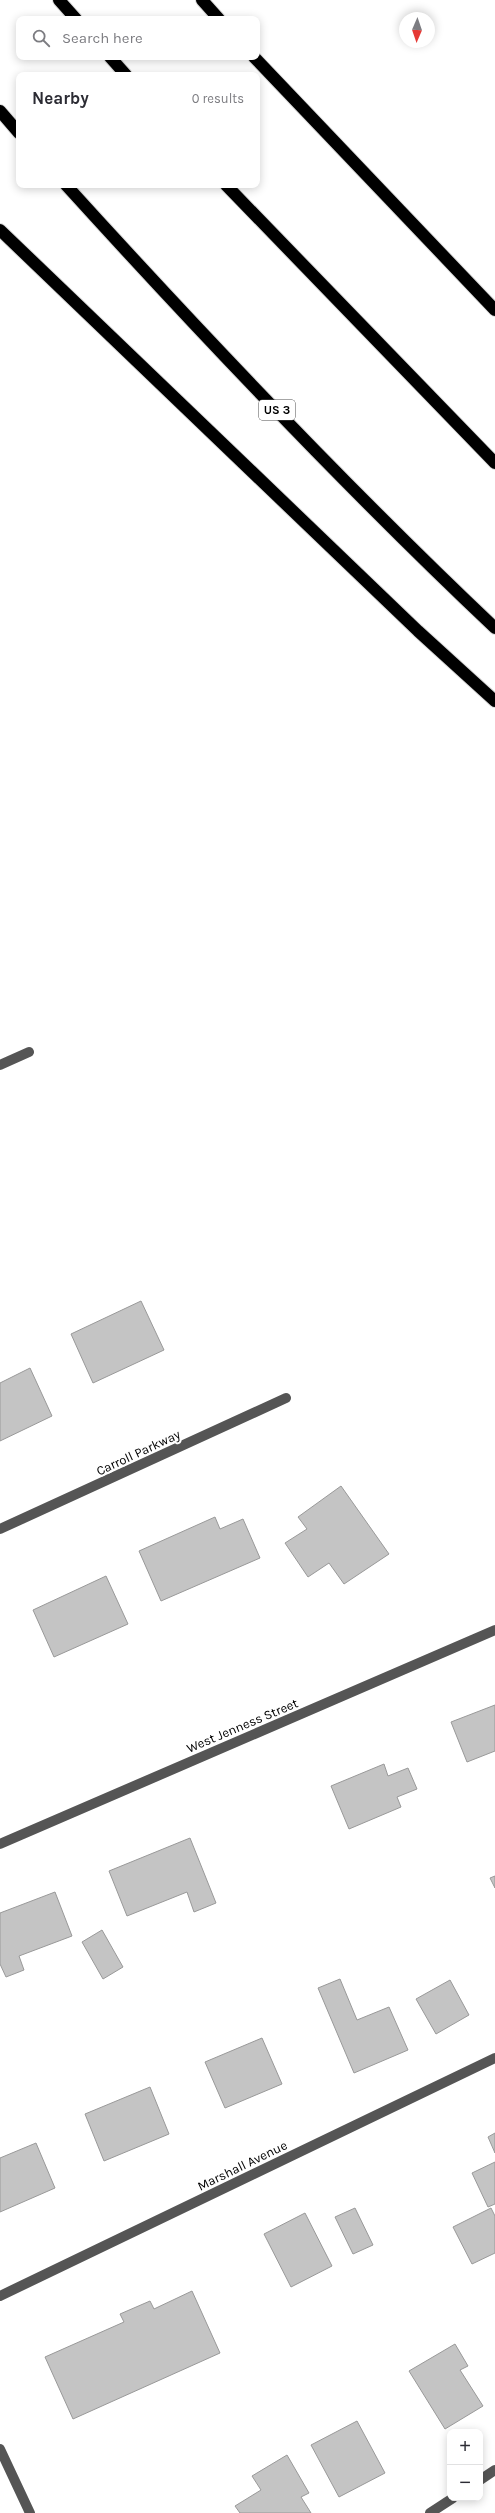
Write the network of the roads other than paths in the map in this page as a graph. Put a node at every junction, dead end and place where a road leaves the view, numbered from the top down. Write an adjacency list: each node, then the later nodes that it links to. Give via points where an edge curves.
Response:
1 (59, 0): 3 (highway)
2 (202, 0): 4 (highway)
3 (73, 16)
4 (216, 16)
5 (113, 60): 7 (highway)
6 (257, 60): 13 (highway)
7 (123, 72)
8 (0, 112): 9 (highway)
9 (16, 130)
10 (69, 188): 15 (highway, US 3, via 340,477)
11 (229, 188): 14 (highway)
12 (0, 230): 16 (highway)
13 (495, 310)
14 (495, 464)
15 (495, 628)
16 (495, 701)
17 (28, 1052): 18 (street)
18 (0, 1065)
19 (286, 1398): 20 (street, Carroll Parkway)
20 (0, 1529)
21 (495, 1630): 22 (street, West Jenness Street)
22 (0, 1844)
23 (495, 2058): 24 (street, Marshall Avenue)
24 (0, 2296)
25 (0, 2449): 29 (street)
26 (495, 2470): 27 (street)
27 (483, 2478)
28 (448, 2501): 30 (street)
29 (30, 2513)
30 (430, 2513)

